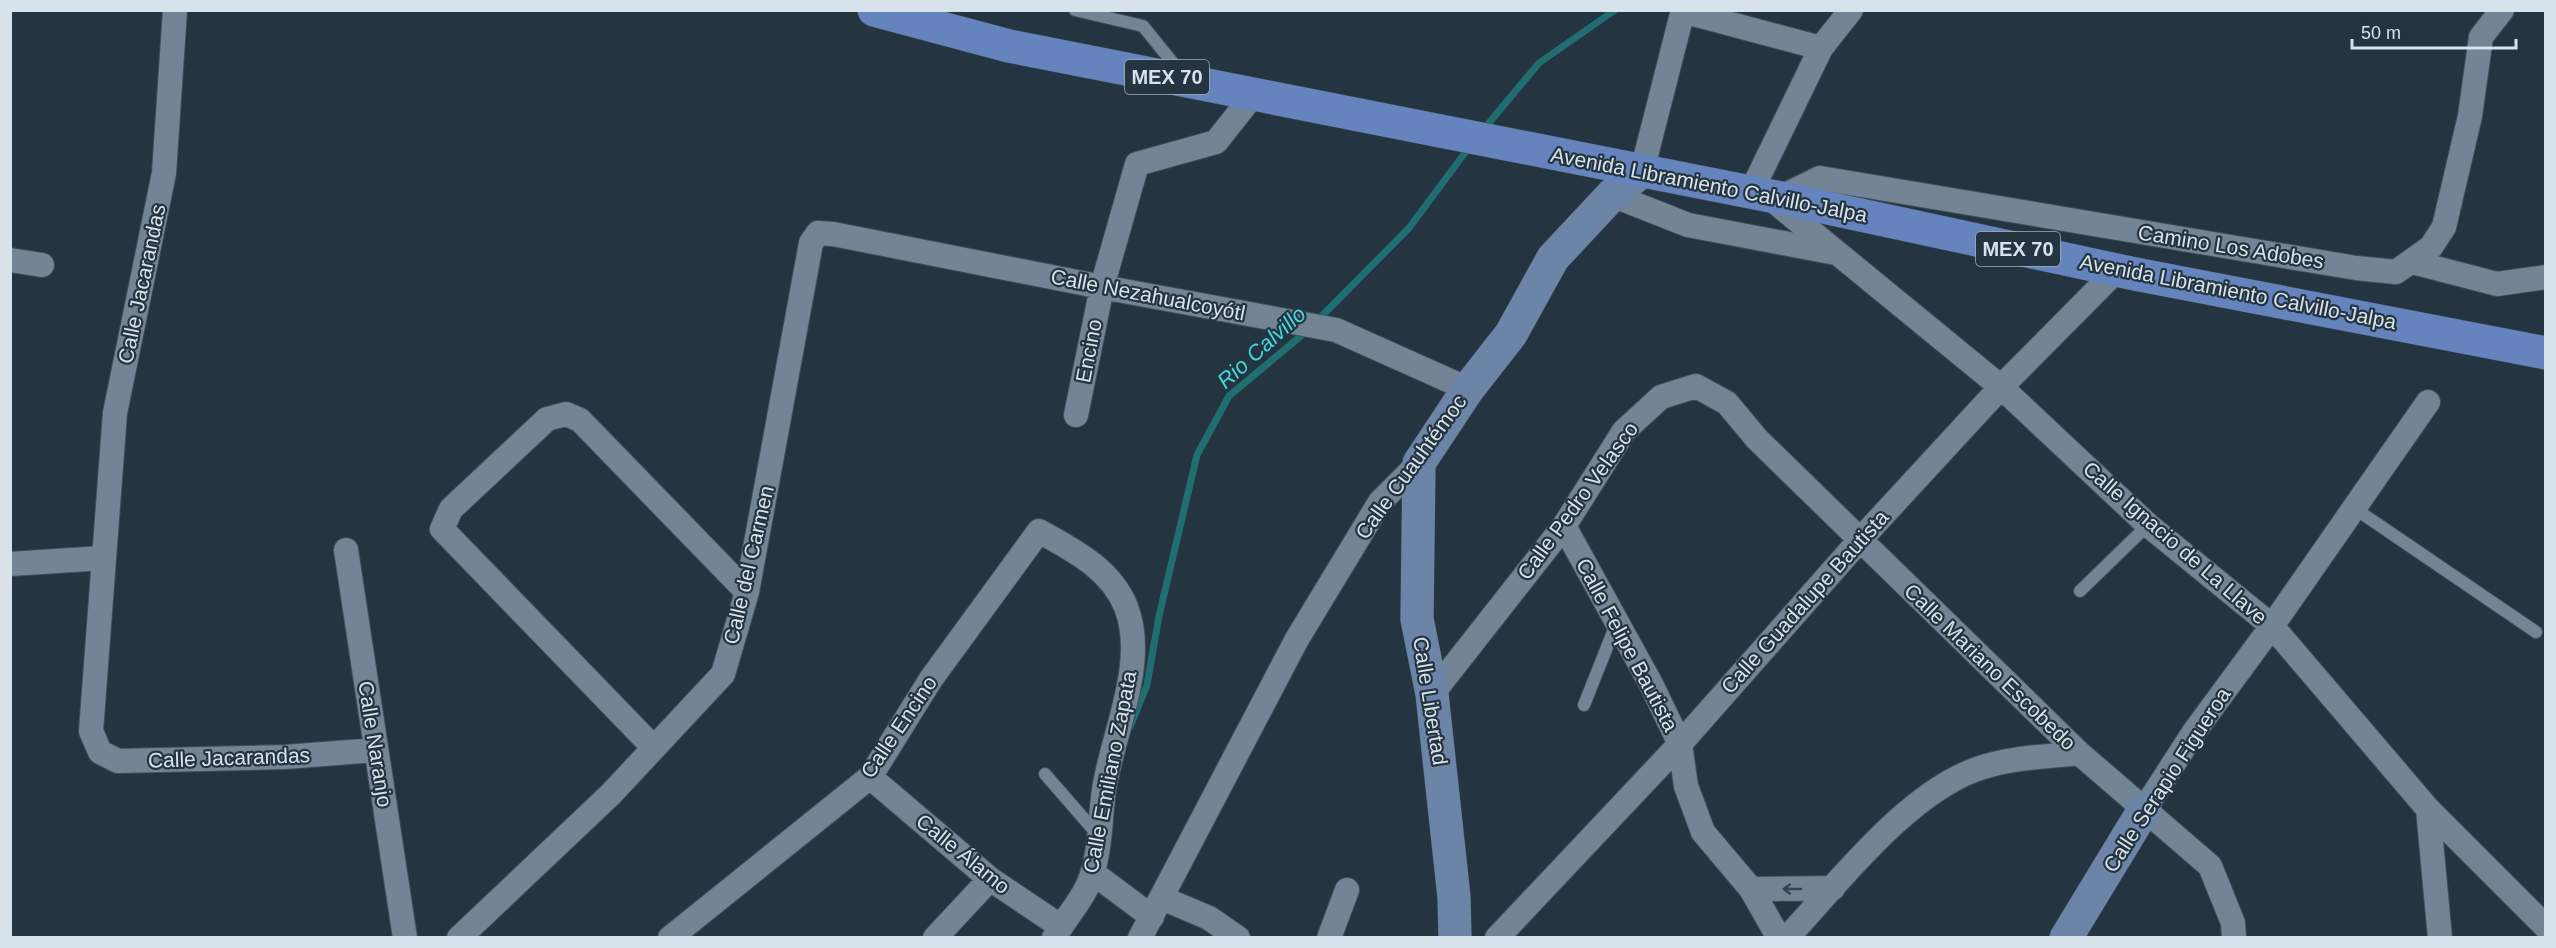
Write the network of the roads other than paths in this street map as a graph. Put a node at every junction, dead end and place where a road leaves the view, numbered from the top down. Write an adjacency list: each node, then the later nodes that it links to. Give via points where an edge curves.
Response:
1 (175, 10): 34 (street, Calle Jacarandas, via 164,173 115,413)
2 (874, 10): 8 (main road, Avenida Libramiento Calvillo-Jalpa / MEX 70, via 1009,46)
3 (1076, 10): 8 (lane, via 1143,26)
4 (1851, 10): 7 (street)
5 (2502, 10): 16 (street, Camino Los Adobes, via 2481,37 2470,116 2444,227 2431,247)
6 (1683, 11): 7 (street); 10 (street)
7 (1821, 48): 12 (street)
8 (1188, 81): 9 (main road, Avenida Libramiento Calvillo-Jalpa / MEX 70)
9 (1254, 94): 10 (main road, Avenida Libramiento Calvillo-Jalpa / MEX 70); 20 (street, Encino, via 1216,142 1137,164)
10 (1642, 171): 11 (street, Calle Cuauhtémoc); 12 (main road, Avenida Libramiento Calvillo-Jalpa / MEX 70)
11 (1612, 195): 14 (street, via 1688,225); 23 (street, Calle Cuauhtémoc, via 1553,258 1511,334)
12 (1766, 196): 14 (street, Calle Ignacio de La Llave); 16 (street, Camino Los Adobes, via 1820,178 2356,268 2396,272); 18 (main road, Avenida Libramiento Calvillo-Jalpa / MEX 70)
13 (818, 233): 20 (street, Calle Nezahualcoyótl); 37 (street, Calle del Carmen, via 811,243)
14 (1838, 253): 22 (street, Calle Ignacio de La Llave)
15 (10, 260): 17 (street)
16 (2412, 262): 19 (street, via 2497,284)
17 (42, 265)
18 (2117, 270): 21 (main road, Avenida Libramiento Calvillo-Jalpa / MEX 70); 22 (street, Calle Guadalupe Bautista)
19 (2546, 277)
20 (1102, 287): 23 (street, Calle Nezahualcoyótl, via 1336,330); 26 (street, Encino)
21 (2546, 353)
22 (2001, 387): 29 (street, Calle Ignacio de La Llave); 32 (street, Calle Guadalupe Bautista)
23 (1468, 389): 27 (street, Calle Cuauhtémoc)
24 (2428, 402): 28 (street, Calle Serapio Figueroa)
25 (1727, 403): 30 (street, Calle Pedro Velasco, via 1696,386 1661,397 1624,430); 32 (street, Calle Mariano Escobedo, via 1756,439)
26 (1076, 415)
27 (1419, 463): 41 (street, Calle Libertad, via 1417,619); 57 (street, Calle Cuauhtémoc, via 1380,502 1297,639)
28 (2354, 508): 39 (street, Calle Serapio Figueroa); 40 (lane)
29 (2148, 525): 36 (lane); 39 (street, Calle Ignacio de La Llave)
30 (1564, 526): 38 (street, Calle Felipe Bautista); 41 (street, Calle Pedro Velasco)
31 (1039, 531): 48 (street, Calle Encino, via 931,679); 51 (street, Calle Emiliano Zapata, via 1086,558 1109,579 1126,608 1131,629 1130,681 1104,790)
32 (1859, 541): 43 (street, Calle Guadalupe Bautista); 46 (street, Calle Mariano Escobedo)
33 (346, 550): 45 (street, Calle Naranjo)
34 (103, 558): 35 (street); 45 (street, Calle Jacarandas, via 91,731 100,752 118,761 285,757)
35 (10, 564)
36 (2080, 591)
37 (747, 592): 44 (street, Calle del Carmen, via 723,674); 44 (street, via 580,420 566,414 547,419 445,518 442,529)
38 (1617, 622): 42 (lane); 43 (street, Calle Felipe Bautista)
39 (2272, 626): 49 (street, Calle Serapio Figueroa, via 2194,732); 50 (street, Calle Ignacio de La Llave)
40 (2536, 632)
41 (1432, 694): 67 (street, Calle Libertad)
42 (1584, 705)
43 (1680, 744): 55 (street, Calle Felipe Bautista, via 1686,786 1703,832); 68 (street, Calle Guadalupe Bautista)
44 (654, 748): 61 (street, Calle del Carmen)
45 (376, 750): 60 (street, Calle Naranjo)
46 (2079, 753): 49 (street, Calle Mariano Escobedo); 54 (street, via 1983,766 1941,785 1880,838)
47 (1045, 774): 51 (lane)
48 (870, 777): 53 (street, Calle Álamo); 62 (street, Calle Encino)
49 (2145, 808): 71 (street, Calle Serapio Figueroa); 72 (street, Calle Mariano Escobedo, via 2210,866 2233,923)
50 (2428, 809): 58 (street, Calle Ignacio de La Llave); 73 (street)
51 (1101, 838): 52 (street, Calle Emiliano Zapata)
52 (1093, 873): 57 (street); 59 (street, Calle Emiliano Zapata, via 1082,897)
53 (990, 879): 59 (street, Calle Álamo); 63 (street)
54 (1833, 888): 55 (street, one-way to 55); 70 (street)
55 (1751, 889): 69 (street, Calle Felipe Bautista)
56 (1347, 890): 66 (street)
57 (1157, 907): 64 (street, Calle Cuauhtémoc); 65 (street, via 1209,918)
58 (2546, 927)
59 (1057, 932)
60 (405, 938)
61 (459, 938)
62 (670, 938)
63 (935, 938)
64 (1140, 938)
65 (1238, 938)
66 (1329, 938)
67 (1455, 938)
68 (1497, 938)
69 (1779, 938)
70 (1787, 938)
71 (2066, 938)
72 (2234, 938)
73 (2440, 938)

